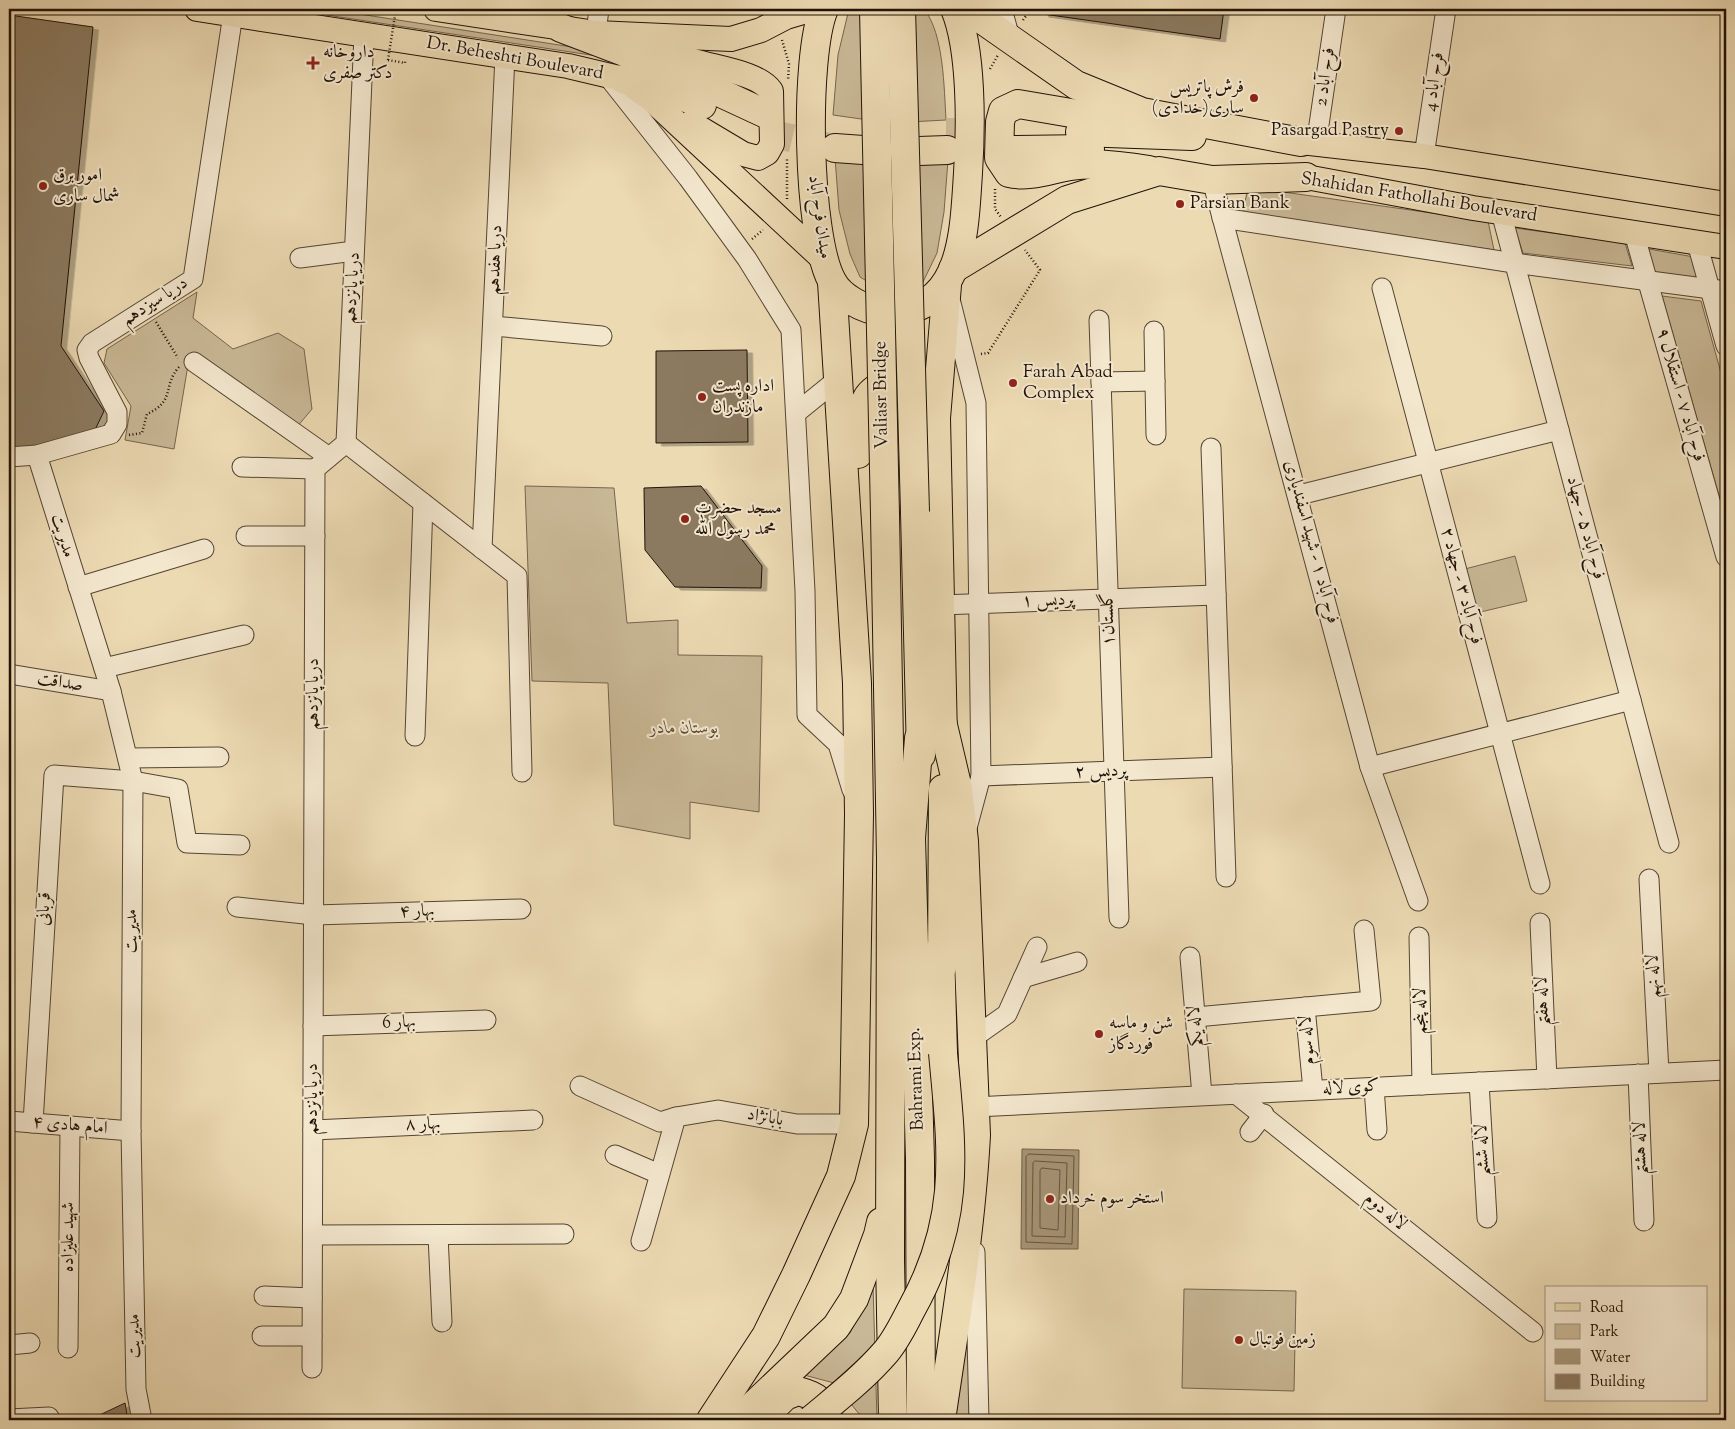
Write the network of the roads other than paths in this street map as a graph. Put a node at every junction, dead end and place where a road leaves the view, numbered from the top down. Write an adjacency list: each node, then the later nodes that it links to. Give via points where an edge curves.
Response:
1 (197, 9): 13 (main road, Dr. Beheshti Boulevard)
2 (436, 9): 14 (main road, Dr. Beheshti Boulevard)
3 (599, 9): 15 (street)
4 (813, 9): 17 (main road, Dr. Beheshti Boulevard, via 731,38)
5 (824, 9): 39 (highway, میدان فرح آباد, via 813,71 811,158)
6 (874, 9): 93 (highway, Valiasr Bridge, bridge)
7 (902, 9): 85 (highway, Valiasr Bridge, bridge)
8 (955, 9): 40 (highway, via 966,64 969,156 965,226 960,254)
9 (966, 9): 18 (highway, Shahidan Fathollahi Boulevard)
10 (1002, 9): 18 (street)
11 (1336, 9): 25 (street, فرح آباد 2)
12 (1446, 9): 26 (street, فرح آباد 4)
13 (233, 14): 16 (main road, Dr. Beheshti Boulevard); 59 (street, دریا سیزدهم, via 193,279 92,342 87,350 118,412 117,424 111,434)
14 (561, 28): 15 (main road, Dr. Beheshti Boulevard); 20 (highway, via 669,69 766,123 666,89)
15 (596, 33): 17 (main road, Dr. Beheshti Boulevard)
16 (364, 34): 19 (main road, Dr. Beheshti Boulevard); 36 (street, دریا پانزدهم)
17 (640, 35): 21 (main road, via 691,60 754,78 767,85 772,100 772,144 767,153 758,158 743,154)
18 (1010, 38): 22 (highway, Shahidan Fathollahi Boulevard, via 1076,85)
19 (505, 56): 20 (main road, Dr. Beheshti Boulevard); 45 (street, دریا هفدهم)
20 (614, 76): 21 (main road, Dr. Beheshti Boulevard); 53 (street, via 740,250 791,330)
21 (651, 99): 39 (main road, Dr. Beheshti Boulevard, via 778,218)
22 (1142, 112): 25 (highway, Shahidan Fathollahi Boulevard); 27 (highway, via 1077,114 1018,104 1003,112 999,158 1009,173 1020,176 1073,166 1127,166)
23 (835, 139): 24 (highway, via 891,152)
24 (947, 141)
25 (1309, 144): 26 (main road, Shahidan Fathollahi Boulevard); 28 (highway, via 1101,132 1009,141 1156,152)
26 (1424, 156): 30 (main road, Shahidan Fathollahi Boulevard)
27 (1159, 171): 29 (highway, Shahidan Fathollahi Boulevard); 40 (highway, Shahidan Fathollahi Boulevard, via 1067,200)
28 (1306, 177): 29 (highway, Shahidan Fathollahi Boulevard); 31 (main road, Shahidan Fathollahi Boulevard)
29 (1212, 180): 32 (street, فرح آباد ۱ - شهید اسفندیاری)
30 (1726, 204)
31 (1501, 212): 33 (main road, Shahidan Fathollahi Boulevard); 38 (street, فرح آباد ۵ - جهاد)
32 (1222, 218): 38 (street); 64 (street, فرح آباد ۱ - شهید اسفندیاری)
33 (1634, 233): 34 (main road, Shahidan Fathollahi Boulevard); 41 (street, فرح آباد ۷ - استقلال ۹)
34 (1697, 243): 35 (main road, Shahidan Fathollahi Boulevard); 43 (street)
35 (1726, 247)
36 (354, 251): 37 (street); 57 (street, دریا پانزدهم)
37 (300, 258)
38 (1514, 263): 41 (street); 55 (street, فرح آباد ۵ - جهاد)
39 (828, 271): 40 (highway, میدان فرح آباد, via 852,300 868,310 894,312 922,305); 50 (highway)
40 (950, 277): 54 (highway); 74 (street, via 976,403)
41 (1648, 280): 43 (street); 70 (street, فرح آباد ۷ - استقلال ۹)
42 (1382, 288): 62 (street, فرح آباد ۳ - جهاد ۲)
43 (1718, 290): 48 (street)
44 (1099, 320): 52 (street, گلستان۱)
45 (493, 326): 47 (street); 69 (street, دریا هفدهم)
46 (1154, 331): 51 (street)
47 (602, 336)
48 (1726, 346)
49 (194, 362): 61 (street)
50 (838, 379): 53 (street); 79 (highway)
51 (1155, 381): 52 (street); 56 (street)
52 (1101, 382): 73 (street, گلستان۱)
53 (796, 413): 95 (street, via 805,591 807,715 838,744)
54 (936, 418): 75 (highway); 79 (highway, via 931,403 922,392 900,383 884,385 870,394 858,420)
55 (1558, 430): 62 (street); 81 (street, فرح آباد ۵ - جهاد)
56 (1156, 435)
57 (346, 443): 61 (street); 65 (street)
58 (1211, 448): 72 (street)
59 (37, 455): 60 (street); 71 (street, مدیریت)
60 (9, 457)
61 (322, 463): 63 (street); 67 (street, دریا پانزدهم)
62 (1428, 463): 64 (street); 83 (street, فرح آباد ۳ - جهاد ۲)
63 (242, 467)
64 (1298, 495): 89 (street, فرح آباد ۱ - شهید اسفندیاری)
65 (423, 503): 69 (street); 84 (street)
66 (246, 536): 67 (street)
67 (315, 536): 105 (street, دریا پانزدهم)
68 (204, 549): 71 (street)
69 (482, 549): 91 (street, via 517,576)
70 (1726, 557)
71 (78, 587): 77 (street, مدیریت)
72 (1216, 595): 73 (street, پردیس ۱); 88 (street)
73 (1108, 599): 74 (street, پردیس ۱); 90 (street, گلستان۱)
74 (979, 603): 75 (street, پردیس ۱); 92 (street)
75 (940, 605): 82 (highway)
76 (244, 635): 77 (street)
77 (104, 668): 80 (street, مدیریت)
78 (9, 674): 80 (street, صداقت)
79 (857, 683): 95 (highway)
80 (111, 691): 87 (street, مدیریت)
81 (1631, 700): 83 (street); 97 (street, فرح آباد ۵ - جهاد)
82 (942, 721): 96 (highway, via 958,789); 113 (highway)
83 (1500, 734): 89 (street); 101 (street, فرح آباد ۳ - جهاد ۲)
84 (415, 736)
85 (919, 738): 113 (highway); 173 (highway, Bahrami Exp., via 911,838 920,1158)
86 (219, 757): 87 (street)
87 (128, 758): 94 (street, مدیریت)
88 (1222, 767): 90 (street, پردیس ۲); 99 (street)
89 (1370, 767): 102 (street, فرح آباد ۱ - شهید اسفندیاری)
90 (1114, 771): 92 (street, پردیس ۲); 106 (street, گلستان۱)
91 (522, 772)
92 (981, 776): 96 (street)
93 (890, 781): 120 (highway, Bahrami Exp.)
94 (133, 782): 98 (street, via 178,789 188,843); 137 (street, قربانی, via 54,775); 142 (street, مدیریت)
95 (859, 814): 120 (highway); 138 (highway)
96 (964, 841): 119 (highway)
97 (1669, 843)
98 (240, 845)
99 (1226, 876)
100 (1649, 879): 122 (street, لاله نهم)
101 (1540, 884)
102 (1418, 901)
103 (237, 907): 105 (street, بهار ۴)
104 (521, 909): 105 (street, بهار ۴)
105 (314, 915): 118 (street, دریا پانزدهم)
106 (1119, 918)
107 (1540, 923): 124 (street, لاله هفتم)
108 (1364, 930): 115 (street, لاله سوم, via 1371,1001)
109 (1419, 937): 126 (street, لاله پنجم)
110 (1037, 947): 114 (street)
111 (1190, 957): 116 (street, لاله یکم)
112 (1078, 962): 114 (street)
113 (942, 967): 170 (highway, bridge, via 943,1053 952,1174 942,1239 924,1287 886,1352 861,1379)
114 (1023, 978): 119 (street, via 1007,1014)
115 (1305, 1007): 116 (street); 129 (street, لاله سوم)
116 (1196, 1017): 131 (street, لاله یکم)
117 (486, 1020): 118 (street, بهار 6)
118 (313, 1026): 140 (street, دریا پانزدهم)
119 (973, 1038): 132 (highway)
120 (890, 1058): 146 (highway, Bahrami Exp.)
121 (1726, 1070): 122 (street, کوی لاله)
122 (1659, 1073): 123 (street, کوی لاله)
123 (1638, 1074): 124 (street, کوی لاله); 149 (street, لاله هشتم)
124 (1547, 1078): 125 (street, کوی لاله)
125 (1480, 1082): 126 (street, کوی لاله); 148 (street, لاله ششم)
126 (1422, 1085): 128 (street, کوی لاله)
127 (580, 1086): 134 (street, بابانژاد, via 660,1122)
128 (1374, 1087): 129 (street, کوی لاله); 141 (street)
129 (1313, 1090): 130 (street, کوی لاله)
130 (1236, 1094): 131 (street, کوی لاله); 133 (street, لاله دوم)
131 (1202, 1096): 132 (street, کوی لاله)
132 (975, 1107): 147 (highway)
133 (1264, 1114): 143 (street); 157 (street, لاله دوم)
134 (676, 1117): 138 (street, بابانژاد, via 718,1110 797,1124); 145 (street)
135 (532, 1120): 140 (street, بهار ۸)
136 (9, 1121): 137 (street, امام هادی ۴)
137 (33, 1123): 139 (street, امام هادی ۴)
138 (854, 1124): 167 (highway, via 840,1176 792,1284 766,1336)
139 (70, 1126): 142 (street, امام هادی ۴); 162 (street, شهید علیزاده)
140 (313, 1130): 151 (street, دریا پانزدهم)
141 (1377, 1130)
142 (131, 1131): 166 (street, مدیریت, via 136,1388)
143 (1250, 1132)
144 (615, 1156): 145 (street)
145 (658, 1174): 153 (street)
146 (891, 1176): 168 (highway, via 878,1235 854,1299 836,1327); 172 (highway, Bahrami Exp.)
147 (974, 1182): 174 (highway); 175 (street)
148 (1488, 1218)
149 (1644, 1221)
150 (564, 1234): 152 (street)
151 (312, 1235): 152 (street); 155 (street, دریا پانزدهم)
152 (438, 1235): 156 (street)
153 (641, 1241)
154 (264, 1296): 155 (street)
155 (312, 1298): 159 (street, دریا پانزدهم)
156 (442, 1322)
157 (1533, 1332)
158 (262, 1336): 159 (street)
159 (312, 1336): 163 (street, دریا پانزدهم)
160 (30, 1343): 161 (street)
161 (9, 1345)
162 (68, 1348)
163 (312, 1368)
164 (11, 1414): 165 (street)
165 (50, 1417)
166 (142, 1420)
167 (711, 1420)
168 (738, 1420)
169 (761, 1420): 171 (highway, via 786,1396 798,1391 820,1399)
170 (810, 1420)
171 (829, 1420)
172 (892, 1420)
173 (921, 1420)
174 (941, 1420)
175 (979, 1420)

